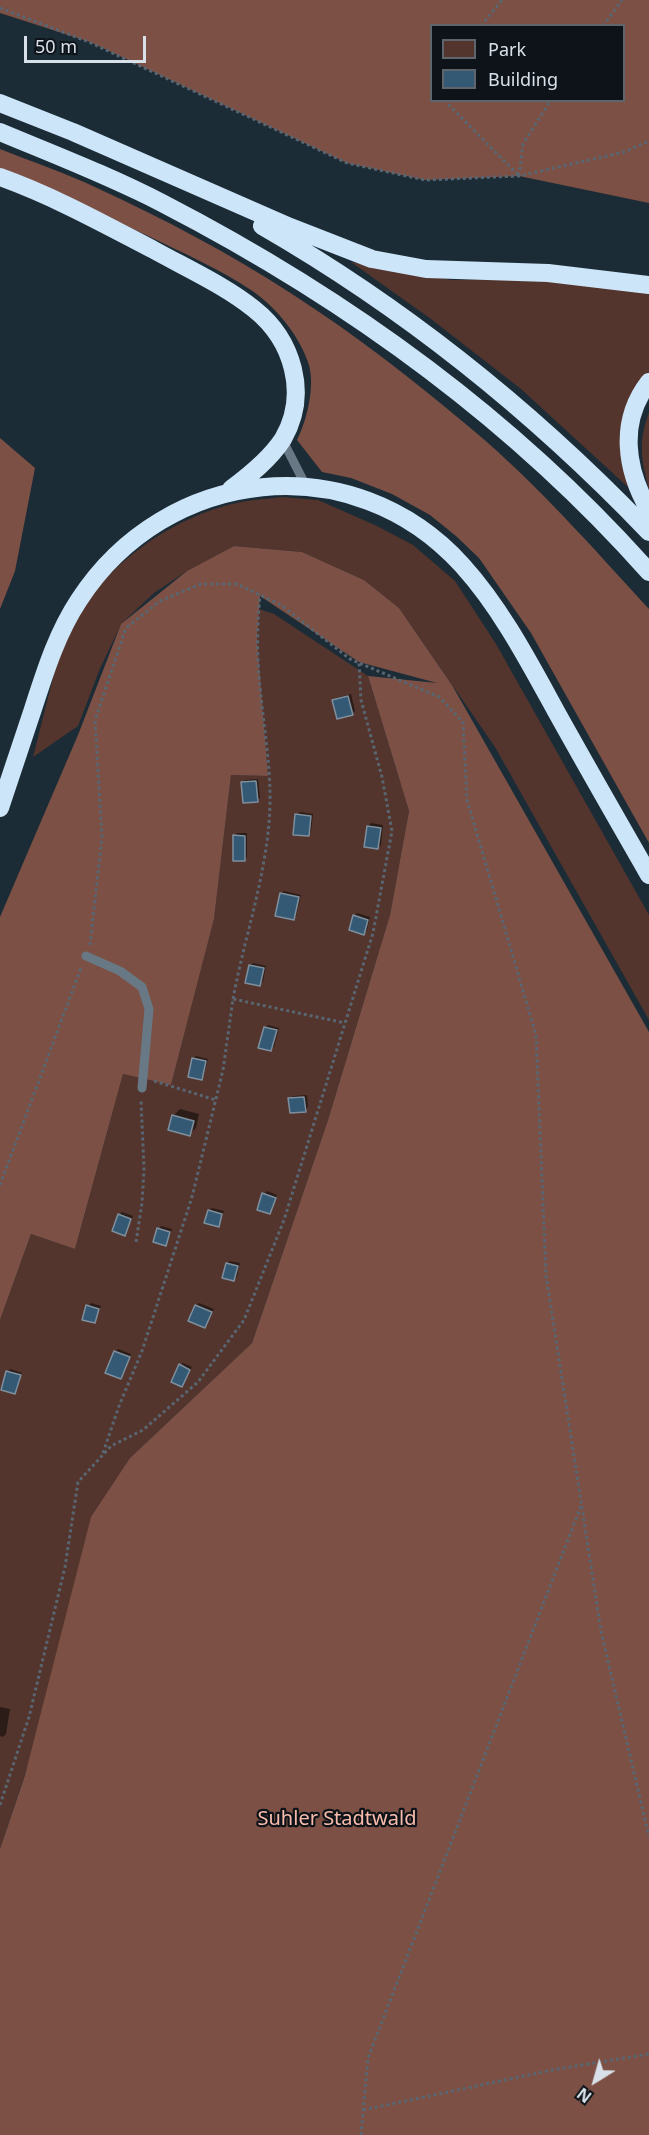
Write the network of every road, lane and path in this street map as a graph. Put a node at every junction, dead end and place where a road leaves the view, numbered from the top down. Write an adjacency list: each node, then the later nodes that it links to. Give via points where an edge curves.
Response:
1 (502, 0): 4 (path)
2 (622, 0): 5 (path)
3 (0, 8): 12 (path, via 90,42 347,164 425,180)
4 (483, 24)
5 (604, 24)
6 (446, 102): 12 (path)
7 (549, 102): 12 (path, via 523,144)
8 (0, 103): 11 (highway)
9 (0, 132): 21 (highway, via 162,203 295,278 401,348 493,421 577,497)
10 (649, 141): 12 (path, via 624,152)
11 (150, 166): 14 (highway, via 372,259 426,269 548,273); 20 (highway, via 298,247 415,324 507,397 581,463)
12 (519, 176)
13 (0, 177): 16 (highway, via 77,210 189,269 255,310 276,332 291,358 295,404)
14 (649, 285)
15 (649, 382): 19 (highway, via 630,425 628,457 632,476)
16 (282, 439): 17 (lane); 18 (highway, via 261,464)
17 (306, 486): 18 (highway); 25 (highway, via 350,495 395,513 431,536 462,565 505,623)
18 (227, 492): 24 (highway, via 178,510 148,527 117,553 83,593 63,627 49,663)
19 (649, 510)
20 (649, 532)
21 (649, 573)
22 (260, 595): 23 (path, via 281,605); 26 (path, via 237,584 201,584 160,601 126,628 95,720 102,837); 27 (path, via 258,660 270,786 268,834)
23 (359, 662): 28 (path, via 361,700 392,831 373,933); 35 (path, via 439,697 463,722 467,800 536,1035 546,1275)
24 (0, 808)
25 (649, 875)
26 (86, 956): 29 (lane, via 120,971 142,987 148,1009); 32 (path)
27 (233, 999): 28 (path); 31 (path)
28 (345, 1023): 34 (path, via 284,1220 244,1320 198,1382 143,1430 111,1446)
29 (143, 1077): 30 (lane); 31 (path)
30 (142, 1088): 33 (path, via 144,1169)
31 (216, 1100): 34 (path, via 192,1197)
32 (0, 1185)
33 (136, 1242)
34 (103, 1455): 36 (path, via 78,1482 57,1602 29,1717)
35 (581, 1504): 37 (path, via 601,1631); 39 (path, via 368,2058)
36 (0, 1805)
37 (649, 1837)
38 (649, 2054): 39 (path)
39 (363, 2110): 40 (path)
40 (361, 2135)

